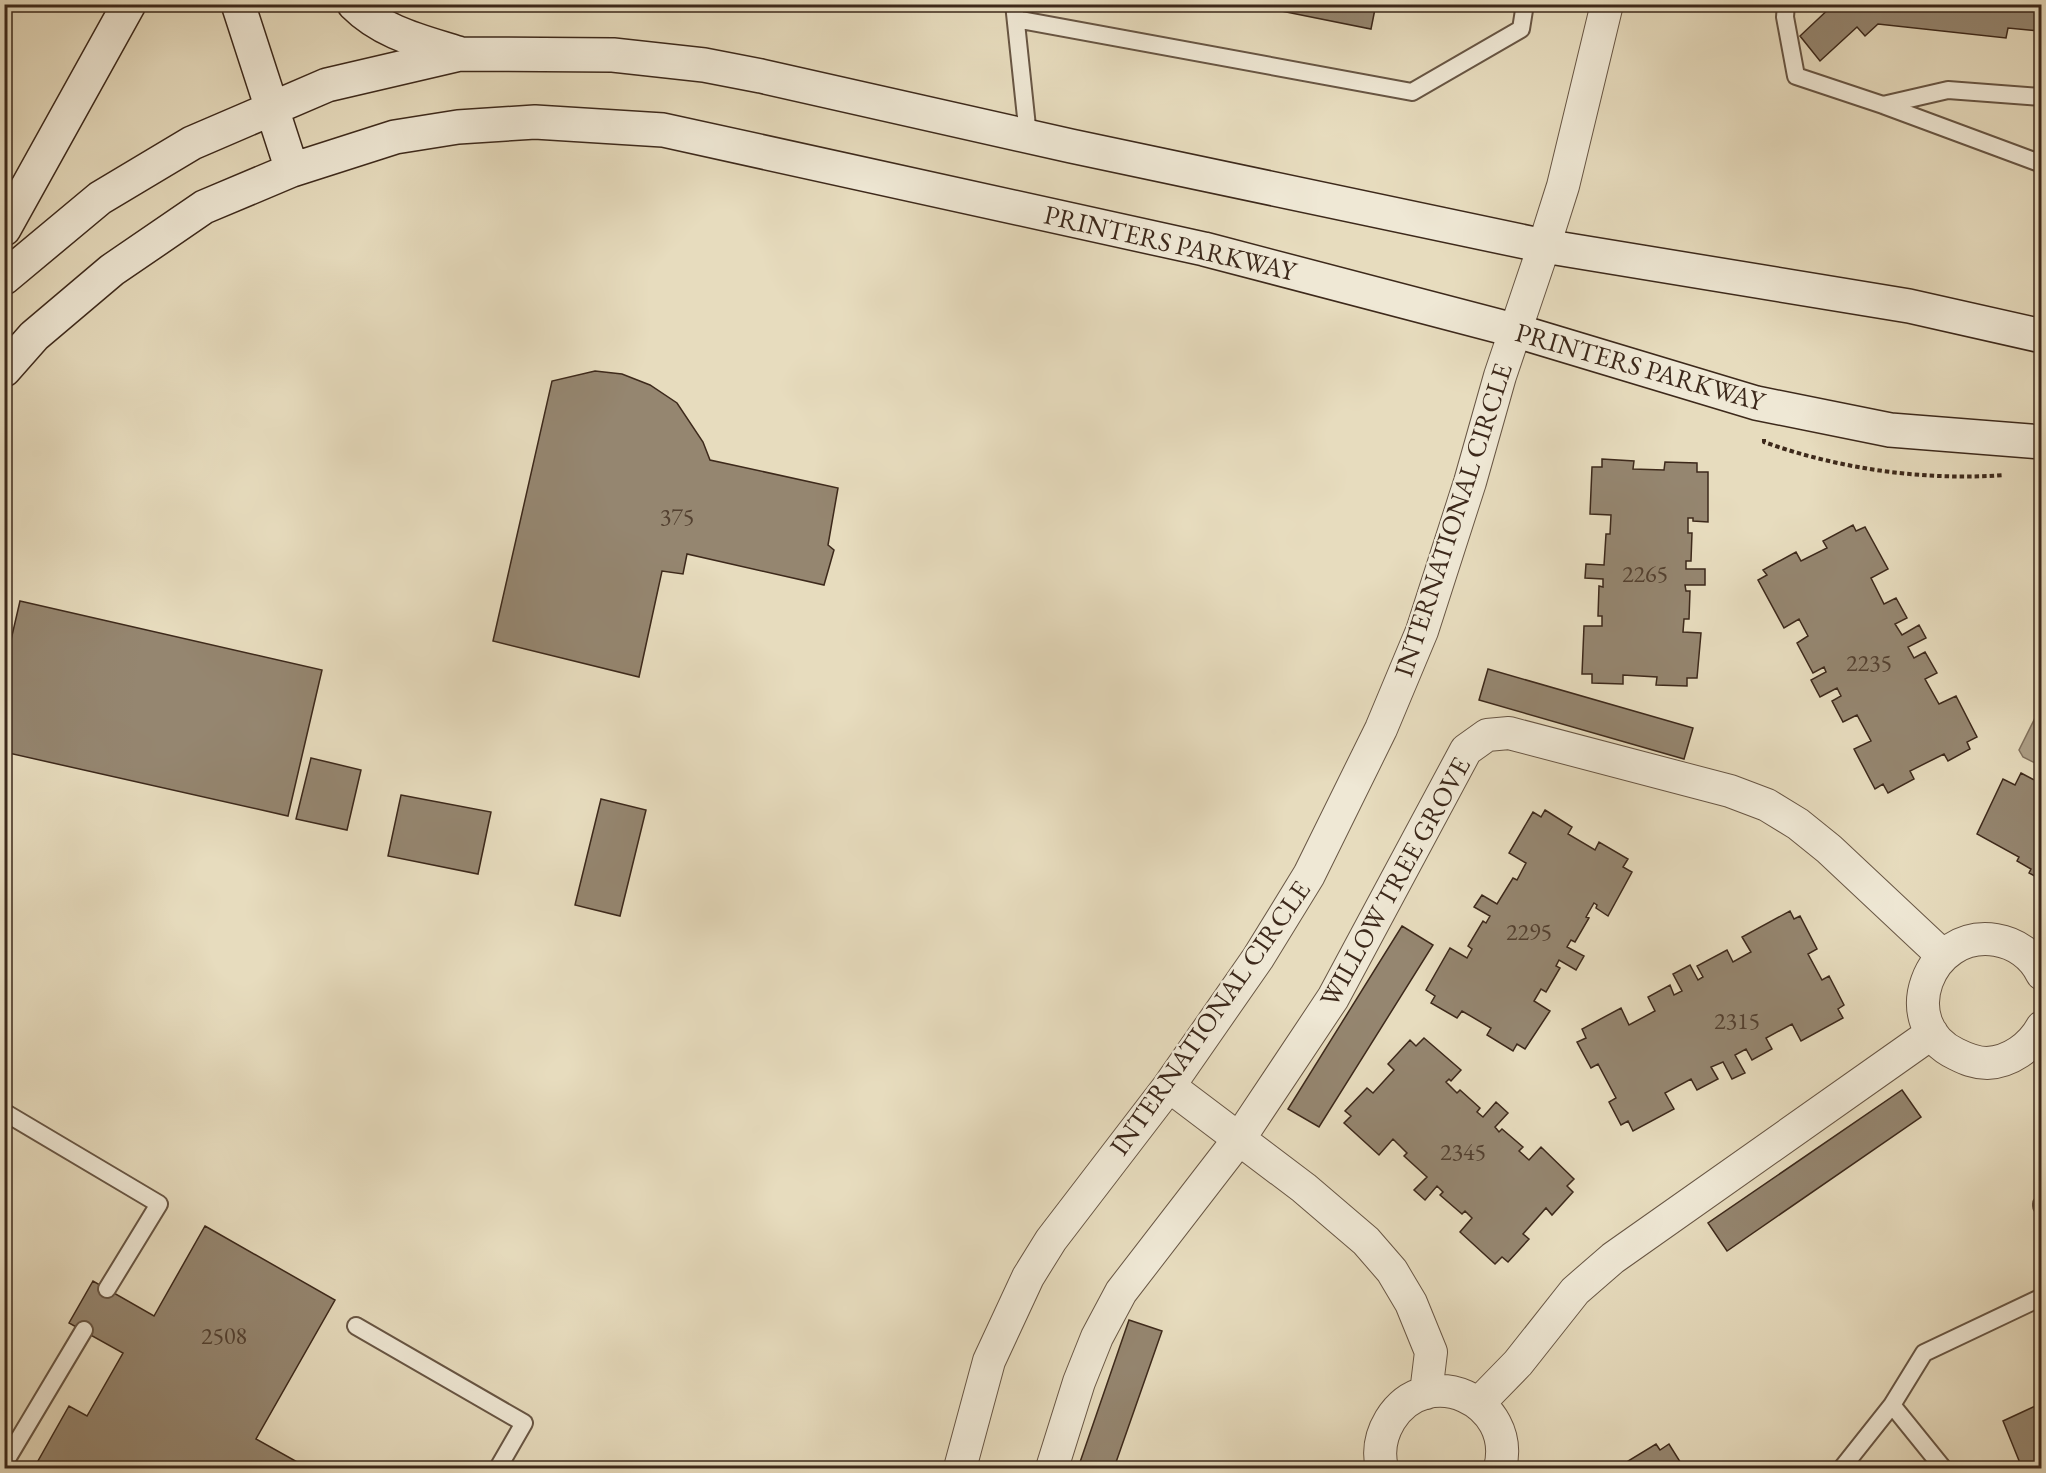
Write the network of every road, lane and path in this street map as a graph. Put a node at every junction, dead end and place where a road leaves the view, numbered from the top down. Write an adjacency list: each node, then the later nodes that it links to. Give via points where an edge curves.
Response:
1 (129, 4): 15 (main road)
2 (238, 4): 11 (main road)
3 (354, 4): 8 (main road, via 391,32)
4 (1525, 4): 7 (lane, via 1521,29 1412,92)
5 (1607, 4): 16 (street, INTERNATIONAL CIRCLE, via 1563,186)
6 (1786, 4): 10 (lane, via 1796,76)
7 (1015, 12): 12 (lane)
8 (460, 54): 11 (main road, via 327,85); 12 (main road, via 613,55 704,65)
9 (2042, 97): 10 (lane, via 1948,90)
10 (1883, 105): 13 (lane)
11 (273, 106): 14 (main road); 17 (main road, via 192,143 100,198)
12 (1028, 136): 16 (main road)
13 (2042, 164)
14 (292, 170): 18 (main road, PRINTERS PARKWAY, via 394,137 458,127 535,122 663,130 1204,249); 20 (main road, PRINTERS PARKWAY, via 204,207 131,258 34,336)
15 (4, 229)
16 (1544, 246): 18 (street, INTERNATIONAL CIRCLE); 19 (main road, via 1909,306)
17 (4, 278)
18 (1517, 331): 21 (main road, PRINTERS PARKWAY, via 1756,403 1890,430); 26 (street, INTERNATIONAL CIRCLE, via 1422,631 1381,729 1309,875 1258,958)
19 (2042, 336)
20 (4, 370)
21 (2042, 442)
22 (1942, 955): 23 (street, via 1962,942 1983,938 2009,942 2026,953); 25 (street, via 1926,979 1923,995); 28 (street, WILLOW TREE GROVE, via 1829,849 1767,805 1730,791 1509,733 1487,735 1466,750 1333,998)
23 (2041, 972)
24 (2042, 1027): 25 (street, via 2012,1057 1988,1063 1972,1062 1947,1049)
25 (1932, 1033): 34 (street, via 1613,1258 1575,1291 1518,1363)
26 (1169, 1086): 28 (street); 38 (street, INTERNATIONAL CIRCLE, via 1051,1240 1028,1277 989,1361)
27 (4, 1112): 29 (lane, via 159,1204)
28 (1239, 1139): 33 (street, via 1359,1234 1392,1271 1412,1303 1431,1352); 39 (street, WILLOW TREE GROVE, via 1121,1292 1078,1382)
29 (107, 1289)
30 (2042, 1297): 35 (lane, via 1924,1353)
31 (356, 1326): 37 (lane, via 524,1423)
32 (84, 1330): 36 (lane)
33 (1426, 1393): 34 (street, via 1454,1393); 40 (street, via 1395,1412 1385,1429 1380,1447)
34 (1479, 1403): 41 (street, via 1493,1418 1502,1437)
35 (1892, 1405): 42 (lane); 43 (lane)
36 (4, 1464)
37 (498, 1468)
38 (960, 1468)
39 (1052, 1468)
40 (1382, 1468)
41 (1500, 1468)
42 (1842, 1468)
43 (1943, 1468)

